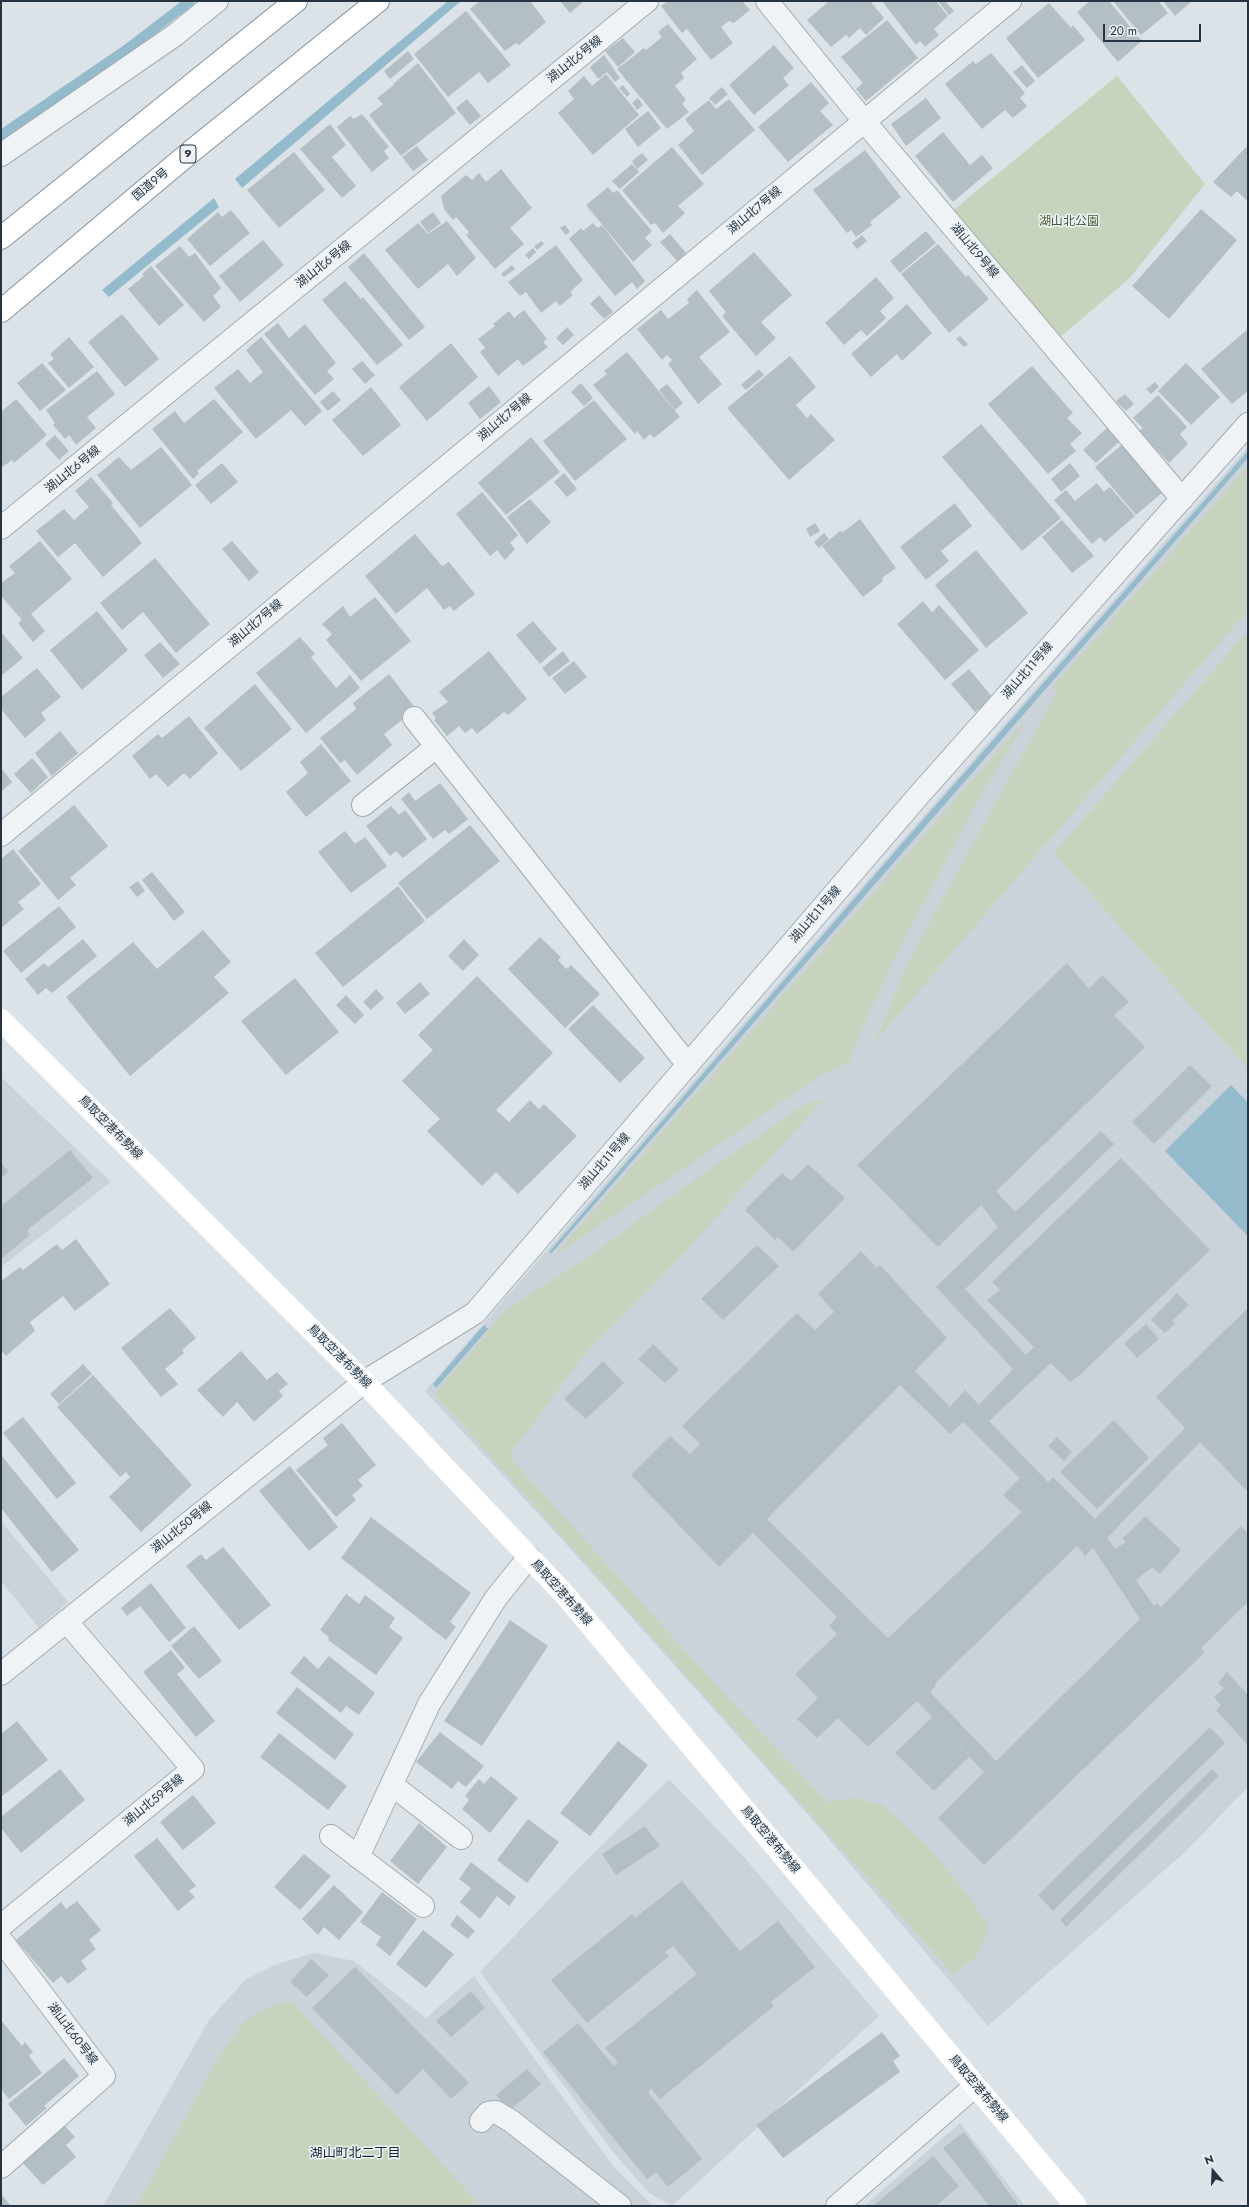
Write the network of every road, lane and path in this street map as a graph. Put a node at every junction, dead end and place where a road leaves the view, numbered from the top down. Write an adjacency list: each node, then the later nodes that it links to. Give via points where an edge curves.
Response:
1 (217, 1): 8 (street, via 175,35)
2 (296, 1): 9 (main road)
3 (378, 1): 10 (main road, 国道9号 / 9, via 193,150)
4 (647, 1): 13 (street, 湖山北6号線)
5 (767, 1): 7 (street, 湖山北9号線)
6 (1010, 1): 7 (street, 湖山北7号線)
7 (864, 121): 12 (street, 湖山北9号線); 17 (street, 湖山北7号線)
8 (1, 155)
9 (1, 238)
10 (1, 311)
11 (1248, 424): 12 (street, 湖山北11号線)
12 (1182, 499): 19 (street, 湖山北11号線, via 919,795)
13 (1, 528)
14 (414, 718): 15 (street)
15 (436, 747): 16 (street); 19 (street)
16 (363, 805)
17 (1, 835)
18 (1, 1020): 20 (main road, 鳥取空港布勢線)
19 (688, 1065): 20 (street, 湖山北11号線, via 475,1313)
20 (364, 1382): 21 (main road, 鳥取空港布勢線); 22 (street, 湖山北50号線)
21 (529, 1557): 24 (street, via 496,1598 429,1704); 31 (main road, 鳥取空港布勢線, via 566,1596)
22 (66, 1621): 23 (street, 湖山北50号線); 29 (street, 湖山北59号線, via 194,1769)
23 (1, 1674)
24 (392, 1785): 26 (street); 27 (street)
25 (331, 1836): 27 (street)
26 (462, 1838)
27 (358, 1857): 28 (street)
28 (423, 1906)
29 (1, 1926)
30 (1, 1940): 33 (street, 湖山北60号線, via 104,2076)
31 (975, 2086): 35 (street); 36 (main road, 鳥取空港布勢線)
32 (481, 2121): 34 (street, via 488,2113 496,2112 511,2121)
33 (1, 2168)
34 (620, 2206)
35 (837, 2206)
36 (1076, 2206)

